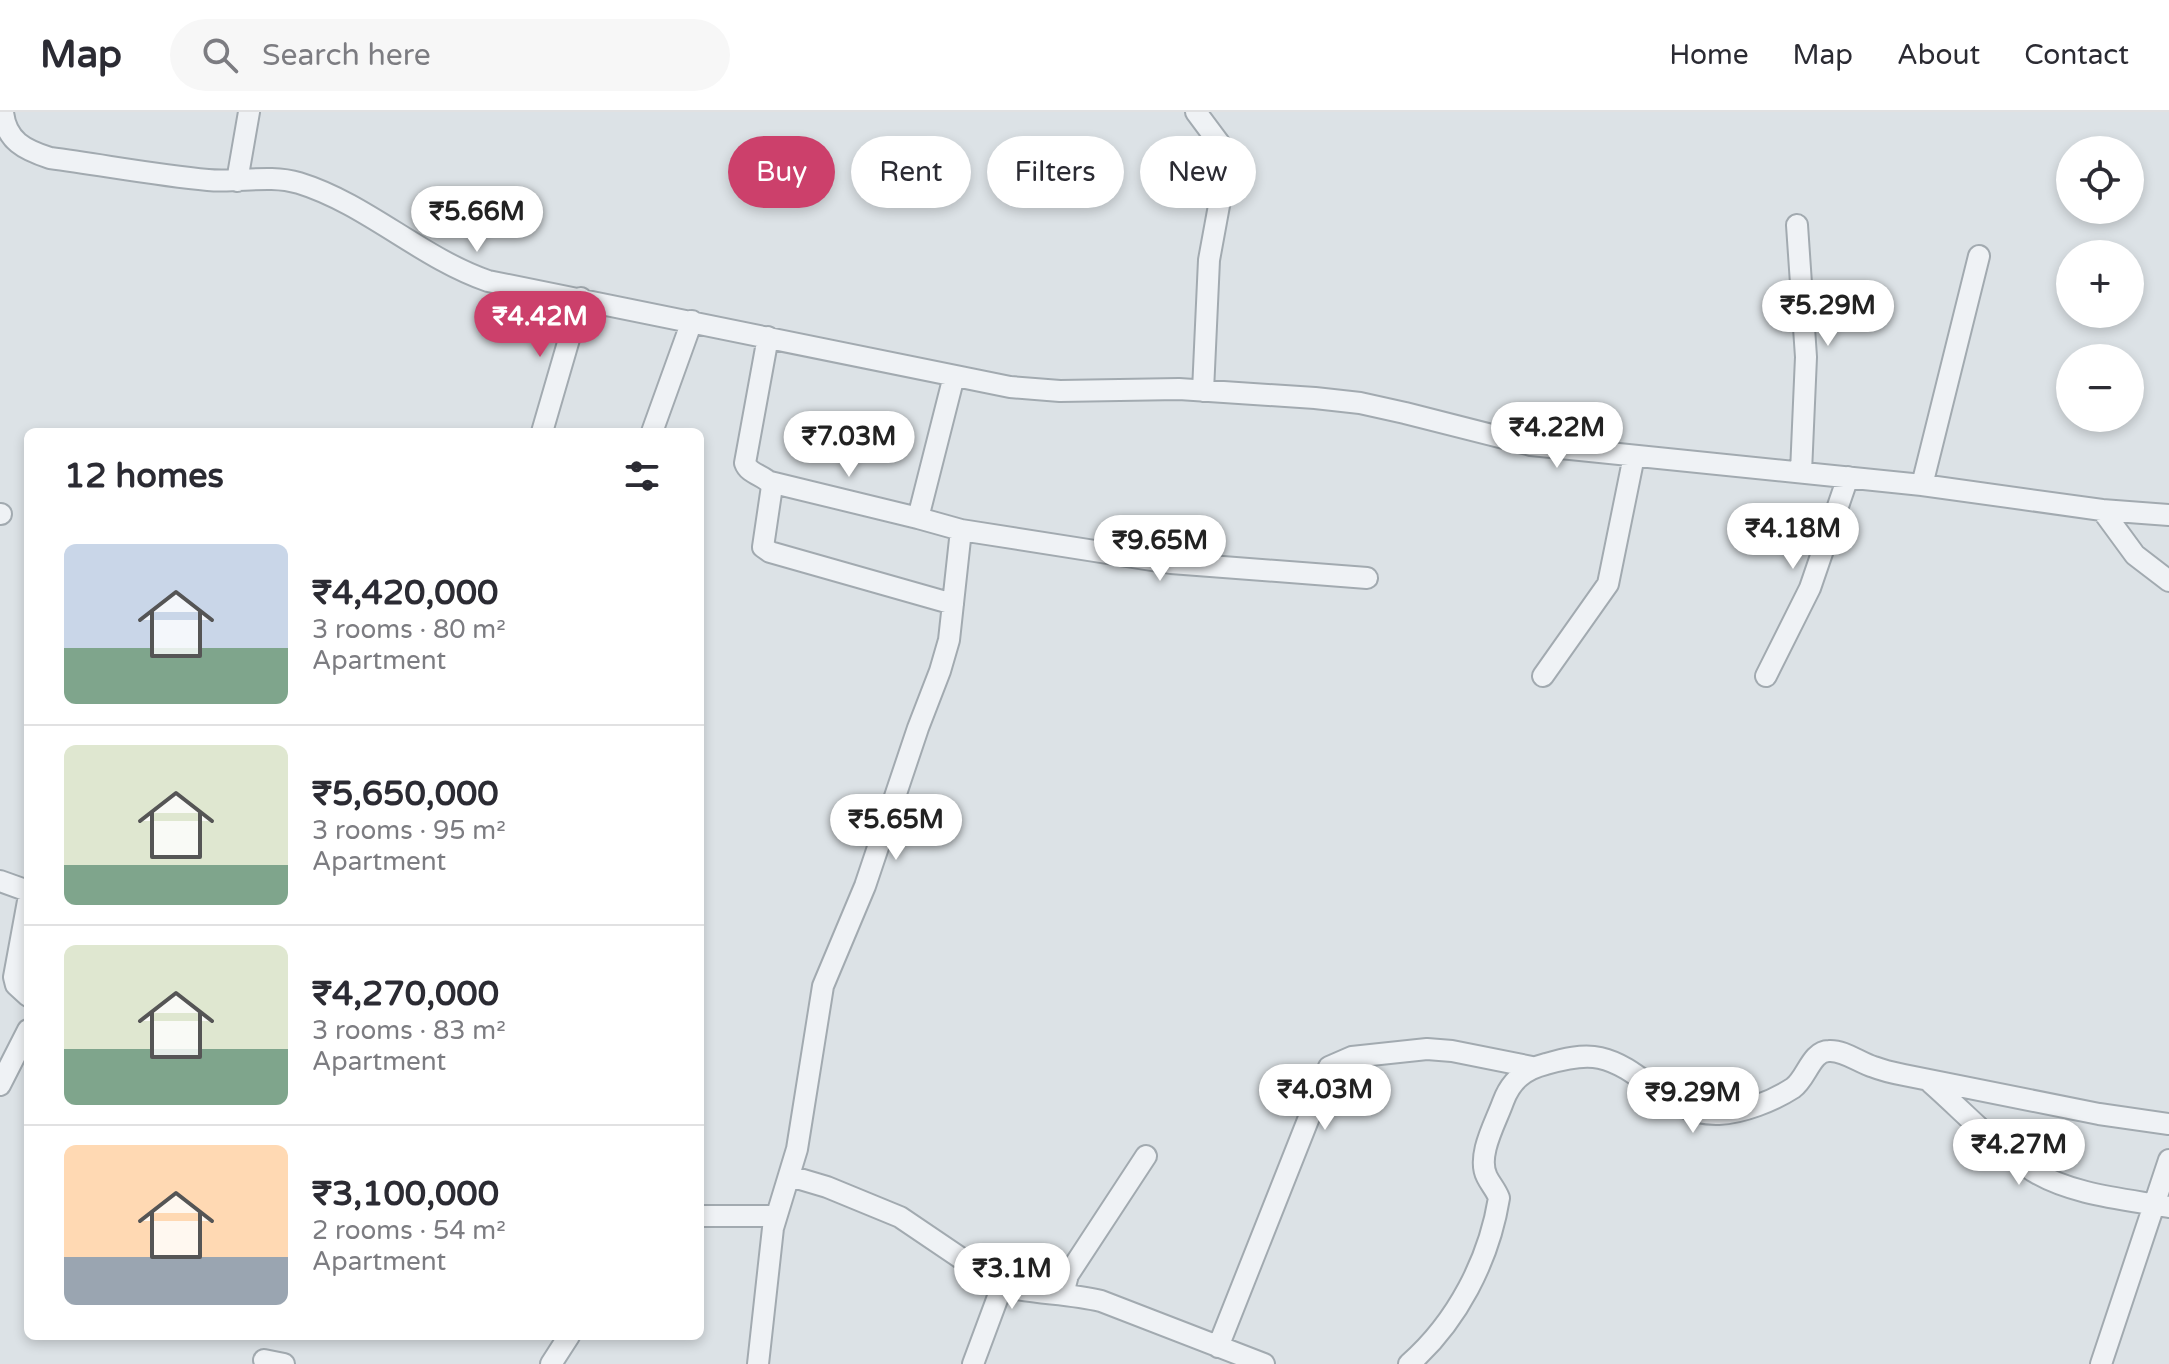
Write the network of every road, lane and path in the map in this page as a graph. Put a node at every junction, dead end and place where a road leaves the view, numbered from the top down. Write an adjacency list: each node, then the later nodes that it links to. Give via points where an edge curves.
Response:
1 (3, 112): 4 (street, via 8,133 18,145 50,158)
2 (249, 112): 4 (street)
3 (1196, 112): 11 (street, via 1225,151 1227,162 1209,260)
4 (237, 181): 7 (street, via 297,183 346,204 460,271)
5 (1797, 225): 15 (street, via 1806,357)
6 (1979, 256): 18 (street)
7 (581, 298): 8 (street); 12 (street)
8 (692, 321): 9 (street); 13 (street)
9 (768, 337): 10 (street); 17 (street, via 745,463)
10 (954, 376): 11 (street, via 1060,391); 21 (street)
11 (1203, 391): 14 (street, via 1360,403 1531,445)
12 (543, 428)
13 (653, 428)
14 (1634, 456): 15 (street); 26 (street, via 1608,584)
15 (1801, 472): 16 (street)
16 (1848, 477): 18 (street); 27 (street, via 1810,588)
17 (770, 482): 21 (street); 25 (street, via 765,550)
18 (1922, 485): 19 (street)
19 (2102, 510): 20 (street); 24 (street, via 2135,555)
20 (2169, 515)
21 (918, 518): 22 (street)
22 (961, 530): 23 (street, via 1171,563); 25 (street)
23 (1367, 578)
24 (2169, 581)
25 (953, 604): 40 (street, via 940,671 865,886 823,986)
26 (1543, 676)
27 (1766, 676)
28 (0, 881): 29 (street)
29 (24, 890)
30 (24, 923): 31 (street, via 14,977)
31 (24, 992)
32 (24, 1034): 33 (street)
33 (8, 1049): 36 (street)
34 (1532, 1067): 35 (street, via 1600,1058 1679,1106 1708,1115 1730,1114 1794,1087 1816,1056 1827,1050); 47 (street, via 1427,1049 1352,1057 1329,1067); 52 (street, via 1508,1089 1487,1149 1487,1177 1499,1198 1473,1283)
35 (1929, 1081): 37 (street); 41 (street, via 2034,1171 2090,1192)
36 (0, 1085)
37 (2169, 1124)
38 (1146, 1156): 45 (street, via 1068,1275)
39 (2169, 1160): 41 (street)
40 (790, 1176): 43 (street); 44 (street, via 900,1217)
41 (2162, 1206): 53 (street)
42 (704, 1216): 43 (street)
43 (776, 1216): 49 (street)
44 (1002, 1286): 45 (street); 50 (street)
45 (1063, 1294): 47 (street, via 1101,1301)
46 (566, 1340): 48 (street)
47 (1218, 1347): 51 (street)
48 (551, 1364)
49 (758, 1364)
50 (973, 1364)
51 (1264, 1364)
52 (1409, 1364)
53 (2101, 1364)

